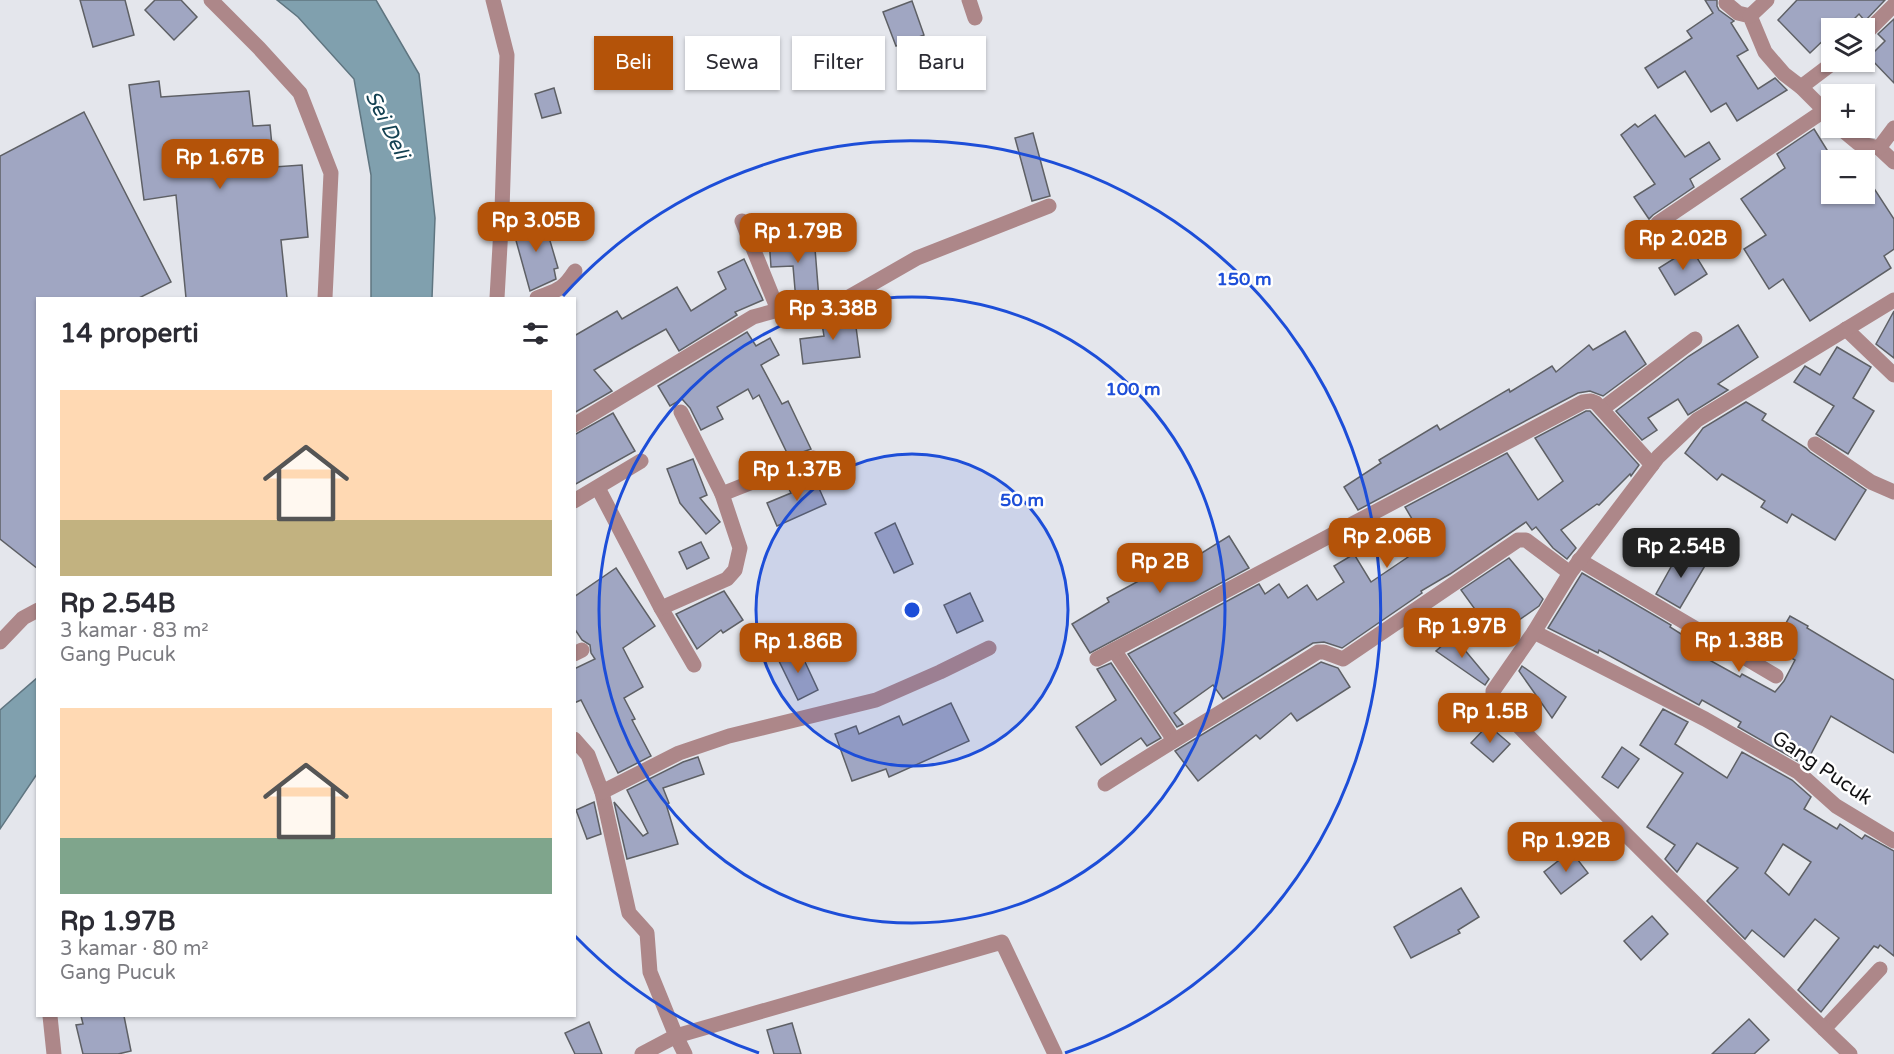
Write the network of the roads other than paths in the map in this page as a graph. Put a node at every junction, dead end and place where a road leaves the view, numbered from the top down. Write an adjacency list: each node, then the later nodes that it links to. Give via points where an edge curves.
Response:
1 (211, 0): 22 (street, via 300,93 331,173)
2 (493, 0): 23 (street, via 507,55)
3 (969, 0): 8 (street)
4 (1767, 0): 7 (street)
5 (1726, 3): 7 (street, via 1738,13)
6 (1894, 5): 9 (street)
7 (1750, 16): 11 (street, via 1765,52)
8 (975, 18)
9 (1875, 24)
10 (1821, 72): 11 (street)
11 (1801, 87): 12 (street)
12 (1821, 107)
13 (1821, 118): 20 (street)
14 (1894, 128): 16 (street)
15 (1852, 138): 16 (street)
16 (1879, 148): 17 (street)
17 (1894, 162)
18 (1050, 206): 26 (street, via 917,258 834,304 805,311)
19 (742, 221): 26 (street)
20 (1658, 223)
21 (575, 271): 24 (street, via 566,285)
22 (325, 297)
23 (497, 297)
24 (540, 297)
25 (1894, 300): 27 (street)
26 (778, 310): 32 (street, via 753,317)
27 (1846, 329): 29 (street); 36 (street, via 1697,420)
28 (1695, 339): 30 (street)
29 (1894, 375)
30 (1602, 409): 36 (street); 48 (street, via 1591,401 1583,402)
31 (681, 412): 39 (street)
32 (576, 424)
33 (1815, 444): 38 (street, via 1871,482)
34 (813, 458): 39 (street)
35 (641, 461): 37 (street)
36 (1652, 465): 41 (street)
37 (598, 488): 40 (street); 43 (street)
38 (1894, 492)
39 (722, 494): 43 (street, via 740,548 735,570 727,579)
40 (576, 500)
41 (1579, 560): 42 (street); 51 (street)
42 (1570, 573): 45 (street); 52 (street, via 1526,540 1518,540 1343,659 1318,652)
43 (661, 608): 50 (street)
44 (36, 611): 46 (street, via 23,618)
45 (1533, 632): 56 (street, Gang Pucuk, via 1798,772 1836,806); 59 (street, via 1493,691 1493,700 1702,912)
46 (0, 642)
47 (989, 648): 55 (street, via 876,700 729,736 679,753)
48 (1114, 650): 49 (street); 52 (street)
49 (1097, 659)
50 (694, 665)
51 (1776, 676)
52 (1174, 740): 54 (street)
53 (576, 741): 55 (street, via 588,755)
54 (1105, 784)
55 (602, 792): 60 (street, via 629,913 647,933 650,972)
56 (1894, 841)
57 (1880, 969): 59 (street)
58 (50, 1017): 61 (street)
59 (1824, 1029): 65 (street)
60 (676, 1036): 62 (street); 63 (street); 64 (street, via 1002,942)
61 (54, 1054)
62 (642, 1054)
63 (685, 1054)
64 (1055, 1054)
65 (1850, 1054)

